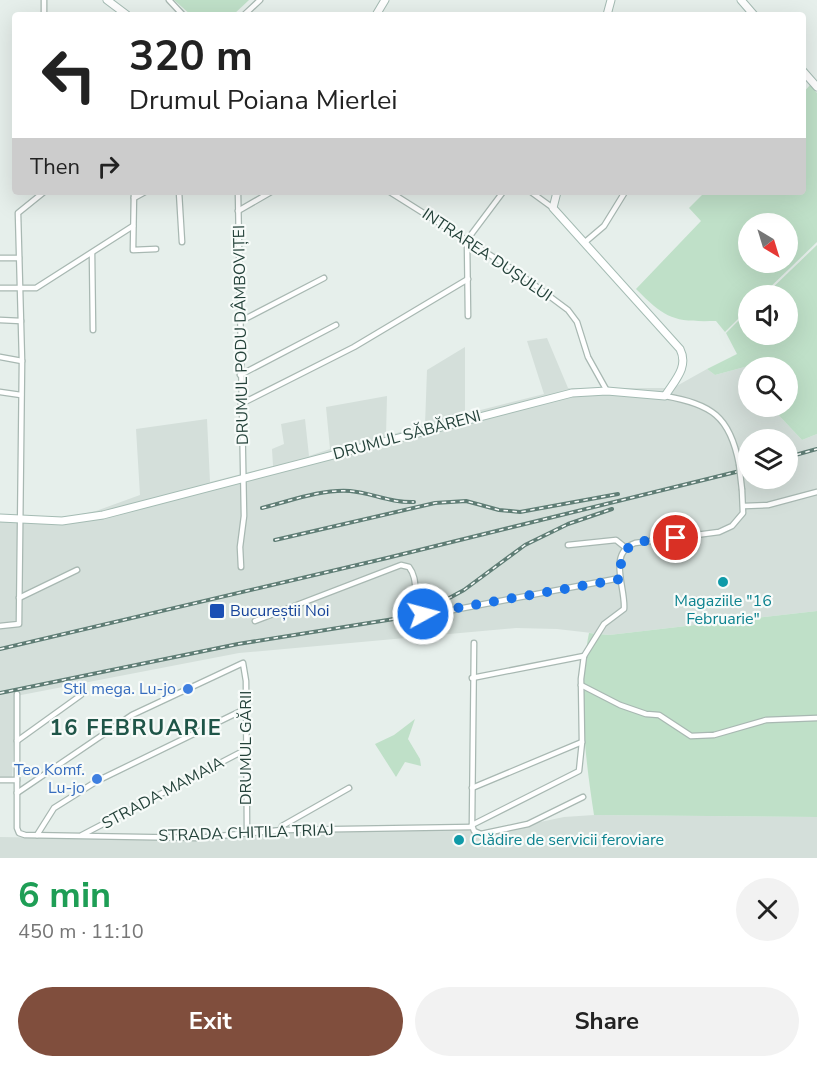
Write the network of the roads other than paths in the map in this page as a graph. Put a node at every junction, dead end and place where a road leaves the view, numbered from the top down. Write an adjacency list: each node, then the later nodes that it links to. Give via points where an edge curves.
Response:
1 (107, 0): 4 (main road)
2 (169, 0): 5 (street)
3 (260, 0): 6 (street)
4 (124, 12)
5 (180, 12)
6 (247, 12)
7 (806, 75): 8 (main road)
8 (817, 87)
9 (40, 195): 28 (street, via 18,213)
10 (134, 195): 21 (street)
11 (179, 195): 23 (street)
12 (238, 195): 20 (street, DRUMUL PODU DÂMBOVIȚEI)
13 (266, 195): 20 (street)
14 (395, 195): 22 (street, INTRAREA DUȘULUI)
15 (501, 195): 22 (street)
16 (535, 195): 19 (street)
17 (556, 195): 19 (main road)
18 (623, 195): 24 (street, via 604,226)
19 (553, 208): 24 (main road)
20 (238, 211): 36 (street, DRUMUL PODU DÂMBOVIȚEI)
21 (133, 226): 25 (street, via 133,250); 26 (street)
22 (467, 240): 30 (street); 42 (street, INTRAREA DUȘULUI, via 568,310)
23 (182, 242)
24 (584, 243): 45 (main road, via 680,349 684,366)
25 (156, 249)
26 (92, 253): 32 (street, via 36,288); 38 (street)
27 (0, 258): 28 (street)
28 (19, 258): 32 (street)
29 (324, 278): 36 (street)
30 (468, 279): 33 (street); 46 (street, via 354,347)
31 (0, 288): 32 (street)
32 (21, 289): 35 (street)
33 (468, 316)
34 (0, 320): 35 (street)
35 (21, 321): 40 (street)
36 (241, 321): 41 (street, DRUMUL PODU DÂMBOVIȚEI)
37 (336, 325): 41 (street)
38 (93, 330)
39 (0, 357): 40 (street)
40 (22, 361): 44 (street)
41 (240, 375): 46 (street, DRUMUL PODU DÂMBOVIȚEI)
42 (607, 391): 45 (main road, DRUMUL SĂBĂRENI); 47 (main road, DRUMUL SĂBĂRENI, via 547,398)
43 (0, 392): 44 (street)
44 (21, 395): 51 (street)
45 (665, 396): 49 (street, DRUMUL SĂBĂRENI, bridge, via 700,403 713,411 731,434)
46 (241, 404): 47 (street, DRUMUL PODU DÂMBOVIȚEI)
47 (244, 479): 51 (main road, DRUMUL SĂBĂRENI, via 83,519); 54 (street)
48 (817, 492): 49 (street, via 768,505)
49 (744, 506): 53 (street, via 740,519 724,531 636,543)
50 (0, 518): 51 (main road, DRUMUL SĂBĂRENI)
51 (19, 519): 57 (street)
52 (568, 545): 53 (street, via 616,540)
53 (626, 548): 56 (street, via 620,560)
54 (241, 567)
55 (77, 570): 57 (street)
56 (621, 579): 58 (street, via 425,615 415,601 413,573 401,565); 61 (street, via 624,609 604,624)
57 (19, 598): 59 (street, via 19,624)
58 (255, 621)
59 (0, 626)
60 (474, 643): 62 (street)
61 (584, 656): 62 (street); 64 (street)
62 (472, 678): 74 (street)
63 (82, 685): 68 (street, via 81,695)
64 (581, 685): 67 (street, via 620,705 659,715 691,736 714,735 766,720); 69 (street)
65 (17, 694): 68 (street)
66 (245, 709): 70 (street, DRUMUL GĂRII); 75 (street, DRUMUL GĂRII, via 243,663 132,715); 80 (street, via 97,781 54,808)
67 (817, 718)
68 (17, 741): 72 (street)
69 (582, 742): 74 (street); 77 (street, via 579,771)
70 (244, 750): 79 (street, DRUMUL GĂRII); 81 (street, STRADA MAMAIA)
71 (0, 780): 72 (street)
72 (16, 780): 75 (street)
73 (349, 788): 78 (street, via 282,826)
74 (472, 788): 77 (street)
75 (17, 793): 80 (street, via 18,831)
76 (583, 797): 77 (street, STRADA CHITILA TRIAJ, via 528,824 481,834)
77 (472, 826): 78 (street, STRADA CHITILA TRIAJ)
78 (282, 830): 79 (street, STRADA CHITILA TRIAJ)
79 (247, 833): 81 (street, STRADA CHITILA TRIAJ, via 188,838)
80 (37, 835): 81 (street, STRADA CHITILA TRIAJ)
81 (82, 835)

